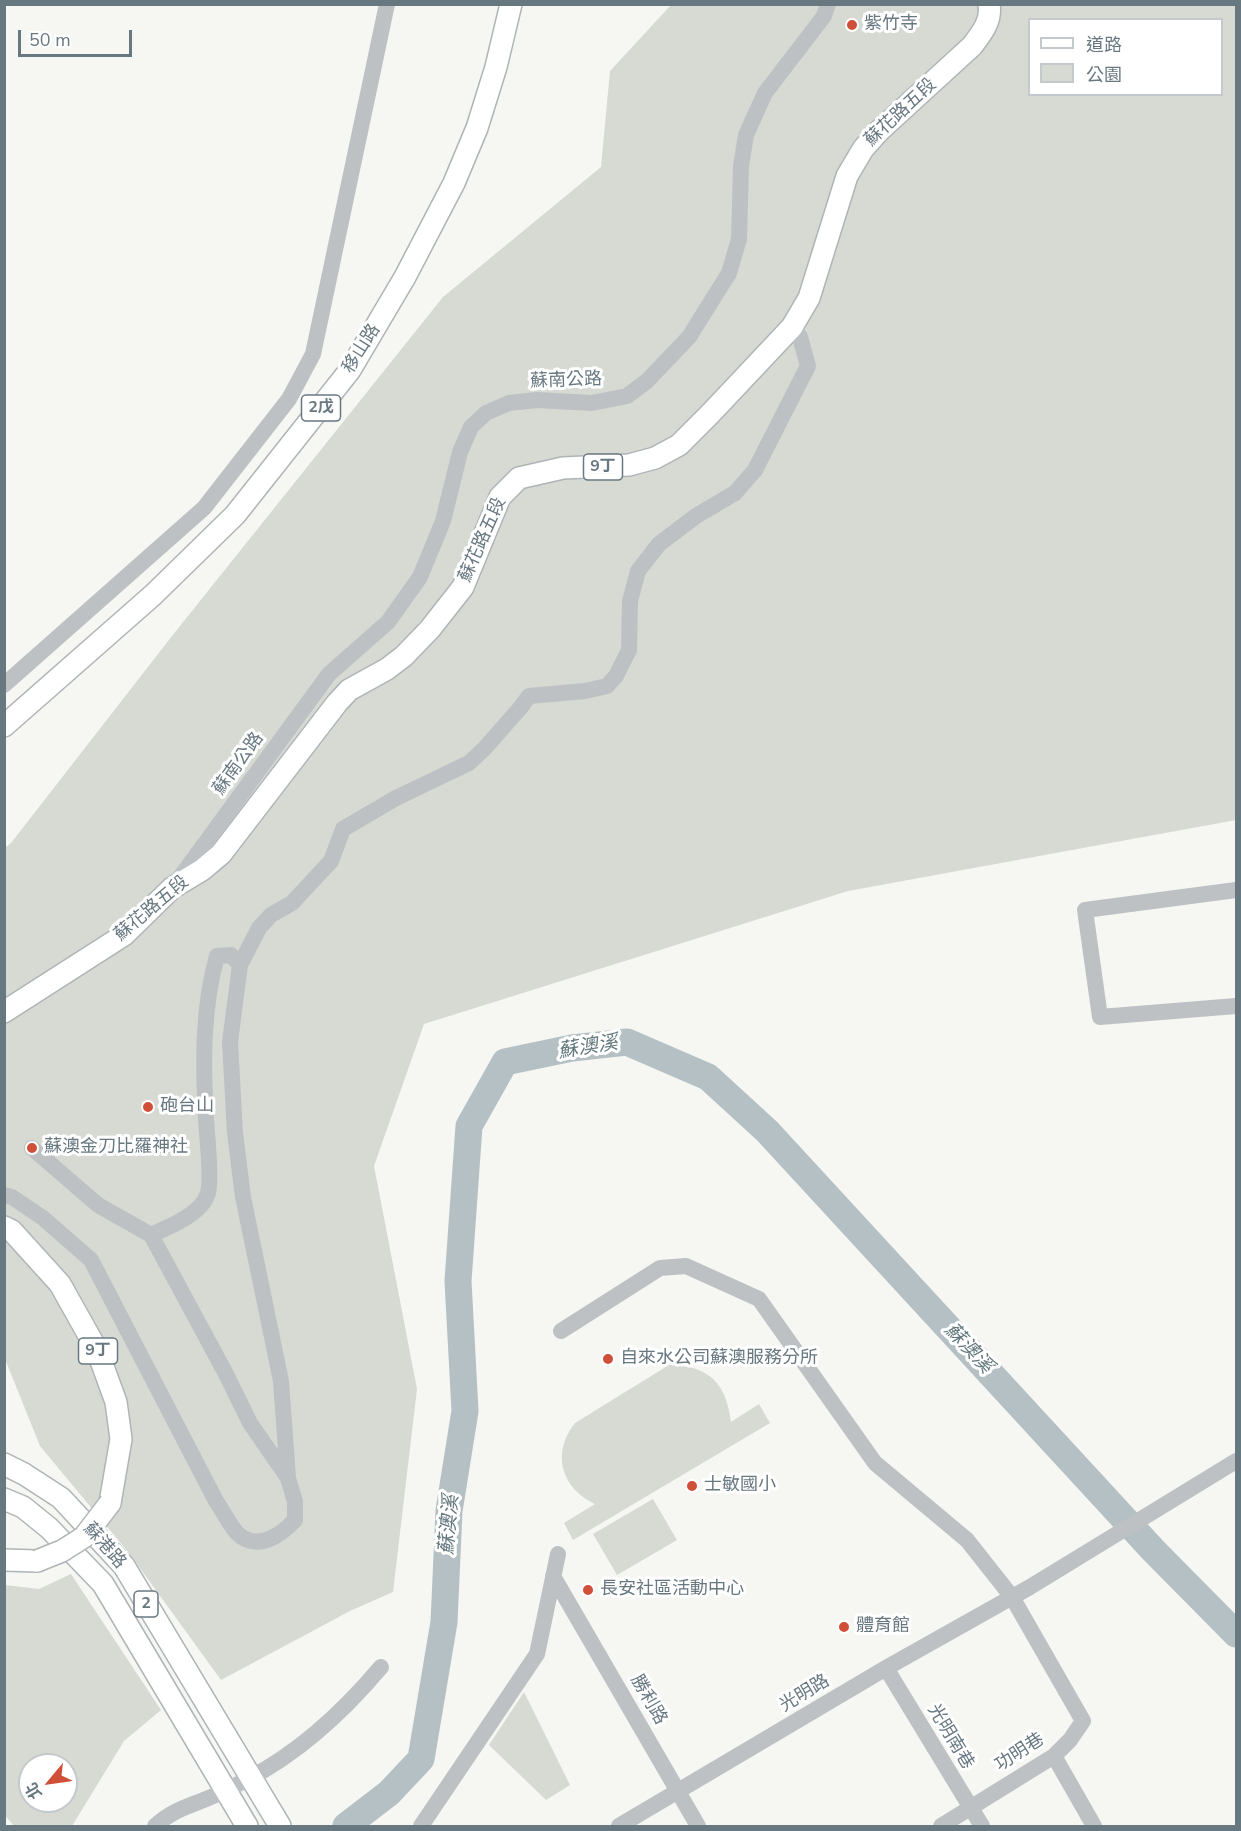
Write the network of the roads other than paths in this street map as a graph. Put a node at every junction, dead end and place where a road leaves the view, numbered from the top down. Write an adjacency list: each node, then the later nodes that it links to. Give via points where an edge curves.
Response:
1 (387, 4): 6 (street, via 313,354 289,399 204,508)
2 (511, 4): 7 (main road, 移山路 / 2戊, via 477,128 454,183 350,370 235,515 153,595)
3 (828, 4): 8 (street, 蘇南公路, via 824,16 765,93 746,135 739,239 729,273 689,337 627,396 592,403 509,403 486,413 471,427 460,452 443,521 420,577 388,622 329,674)
4 (989, 4): 5 (main road, 蘇花路五段 / 9丁, via 985,30 972,46 863,149 847,176 809,298)
5 (792, 327): 8 (main road, 蘇花路五段 / 9丁, via 679,445 655,458 629,465 563,468 512,483 500,497 463,587 430,629 387,669 349,690 221,854); 10 (street, via 800,337 808,366 803,376 755,470 735,493 659,544 638,571 630,601 629,650 616,676 607,686 529,696 469,763 343,829 331,861 292,903 271,915 259,928)
6 (4, 685)
7 (4, 726)
8 (172, 888): 12 (main road, 蘇花路五段 / 9丁, via 124,935)
9 (1236, 890): 11 (street, via 1084,910 1100,1017)
10 (240, 965): 16 (street, via 231,955 217,956 207,1004 204,1062 208,1193 194,1212); 20 (street, via 230,1041 235,1133 243,1197 281,1380)
11 (1236, 1006)
12 (4, 1012)
13 (32, 1148): 16 (street, via 98,1205)
14 (4, 1195): 20 (street, via 43,1218 91,1260 216,1501 238,1534 267,1541 282,1534 295,1520 296,1502)
15 (4, 1227): 23 (main road, 9丁, bridge, via 60,1284 98,1350 116,1402 121,1439 110,1503 84,1538 37,1561)
16 (151, 1234): 20 (street, via 250,1423)
17 (561, 1331): 25 (street, via 660,1268 686,1266 759,1299 875,1463 967,1540)
18 (1236, 1461): 25 (street, 光明路)
19 (4, 1464): 29 (main road, 蘇港路 / 2, via 61,1498 124,1566)
20 (288, 1478)
21 (4, 1499): 30 (main road, 蘇港路 / 2, via 23,1507 49,1528 103,1584)
22 (558, 1554): 24 (street)
23 (4, 1560)
24 (554, 1576): 31 (street, 勝利路); 37 (street, via 537,1654)
25 (1012, 1597): 27 (street, 光明路); 28 (street, 功明巷, via 1083,1721)
26 (381, 1667): 29 (street, via 349,1704 290,1754)
27 (886, 1668): 31 (street, 光明路); 32 (street, 光明南巷)
28 (1054, 1756): 32 (street, 功明巷); 42 (street)
29 (250, 1778): 30 (street); 36 (main road, 2)
30 (225, 1790): 33 (street); 35 (main road, 2)
31 (678, 1791): 38 (street, 光明路); 39 (street, 勝利路)
32 (970, 1808): 40 (street, 功明巷); 41 (street, 光明南巷)
33 (172, 1820): 34 (street)
34 (155, 1827)
35 (247, 1827)
36 (280, 1827)
37 (421, 1827)
38 (619, 1827)
39 (698, 1827)
40 (941, 1827)
41 (982, 1827)
42 (1094, 1827)

